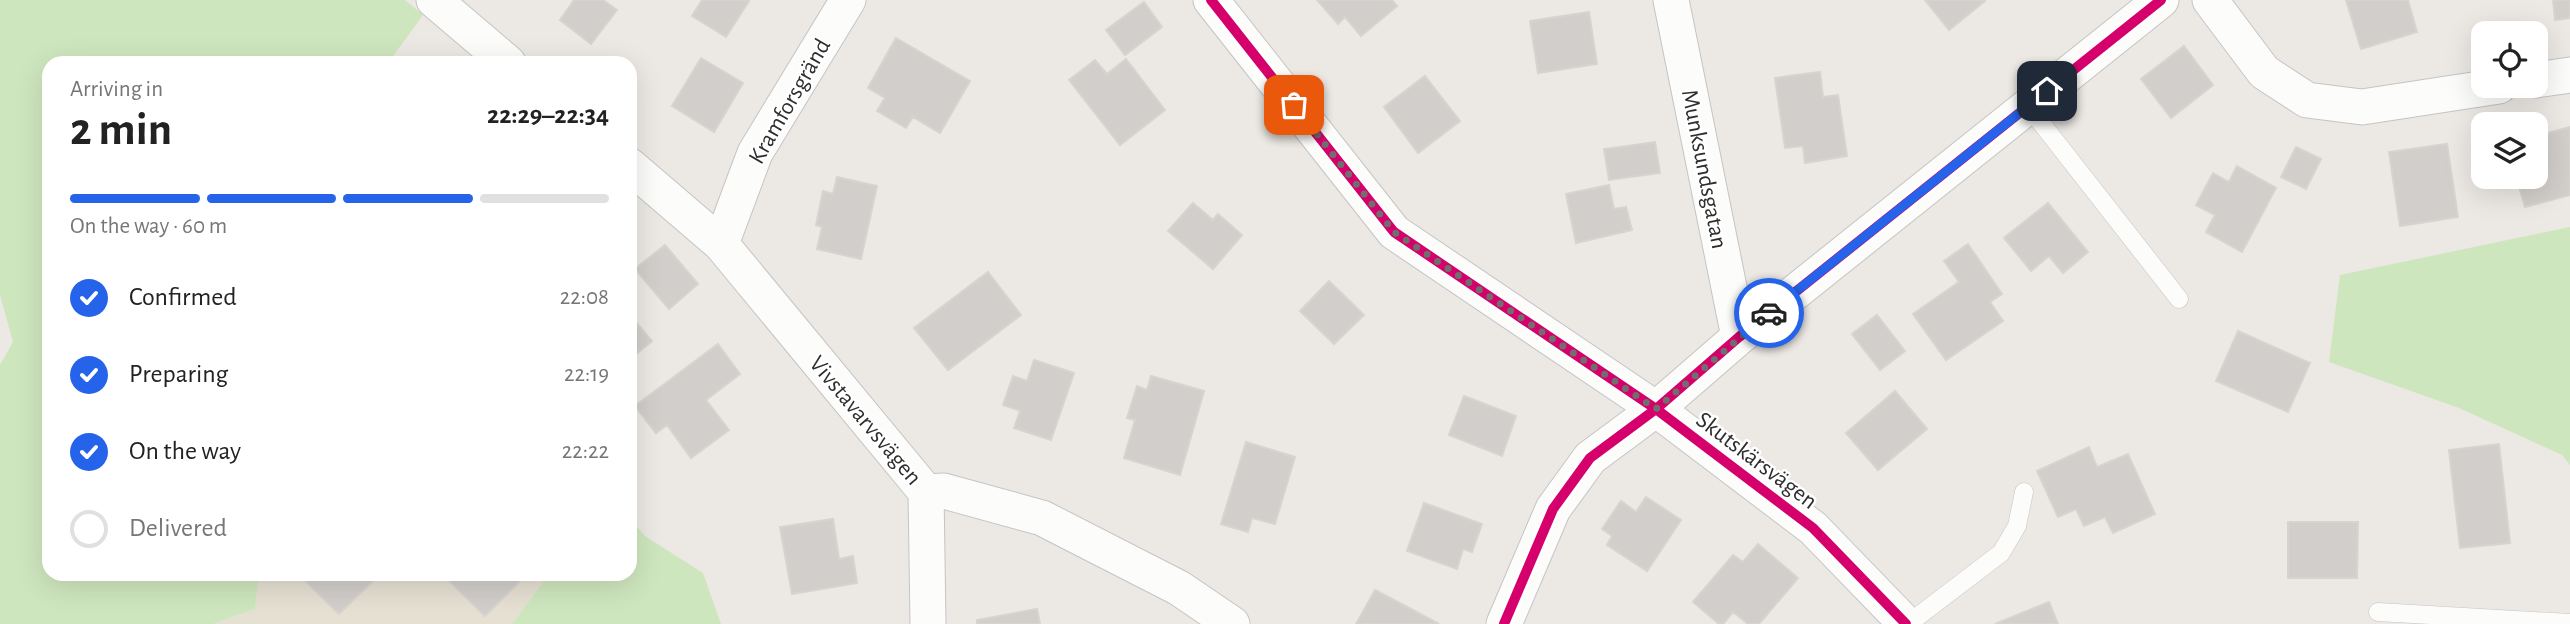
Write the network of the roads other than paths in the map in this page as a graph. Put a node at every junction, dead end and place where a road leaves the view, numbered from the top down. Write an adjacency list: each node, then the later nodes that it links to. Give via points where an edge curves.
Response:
1 (434, 0): 7 (street)
2 (848, 0): 13 (street, Kramforsgränd, via 755,153)
3 (1210, 0): 16 (street, Skutskärsvägen, via 1394,232)
4 (1671, 0): 15 (street, Munksundsgatan)
5 (2161, 0): 11 (street)
6 (2210, 0): 10 (street, via 2264,72 2307,100 2362,107)
7 (500, 56)
8 (2570, 75): 9 (street)
9 (2548, 78)
10 (2471, 90)
11 (2028, 106): 14 (lane); 15 (street)
12 (637, 172): 13 (street, Vivstavarvsvägen)
13 (721, 244): 17 (street, Vivstavarvsvägen)
14 (2179, 299)
15 (1739, 337): 16 (street)
16 (1656, 409): 23 (street, via 1590,458 1553,509); 24 (street, Skutskärsvägen, via 1813,528)
17 (926, 492): 21 (street); 22 (street, Vivstavarvsvägen, via 944,491 1042,518 1179,589)
18 (2024, 492): 24 (lane, via 2017,526 2001,554)
19 (2378, 612): 20 (lane)
20 (2570, 623)
21 (928, 624)
22 (1233, 624)
23 (1504, 624)
24 (1907, 624)

